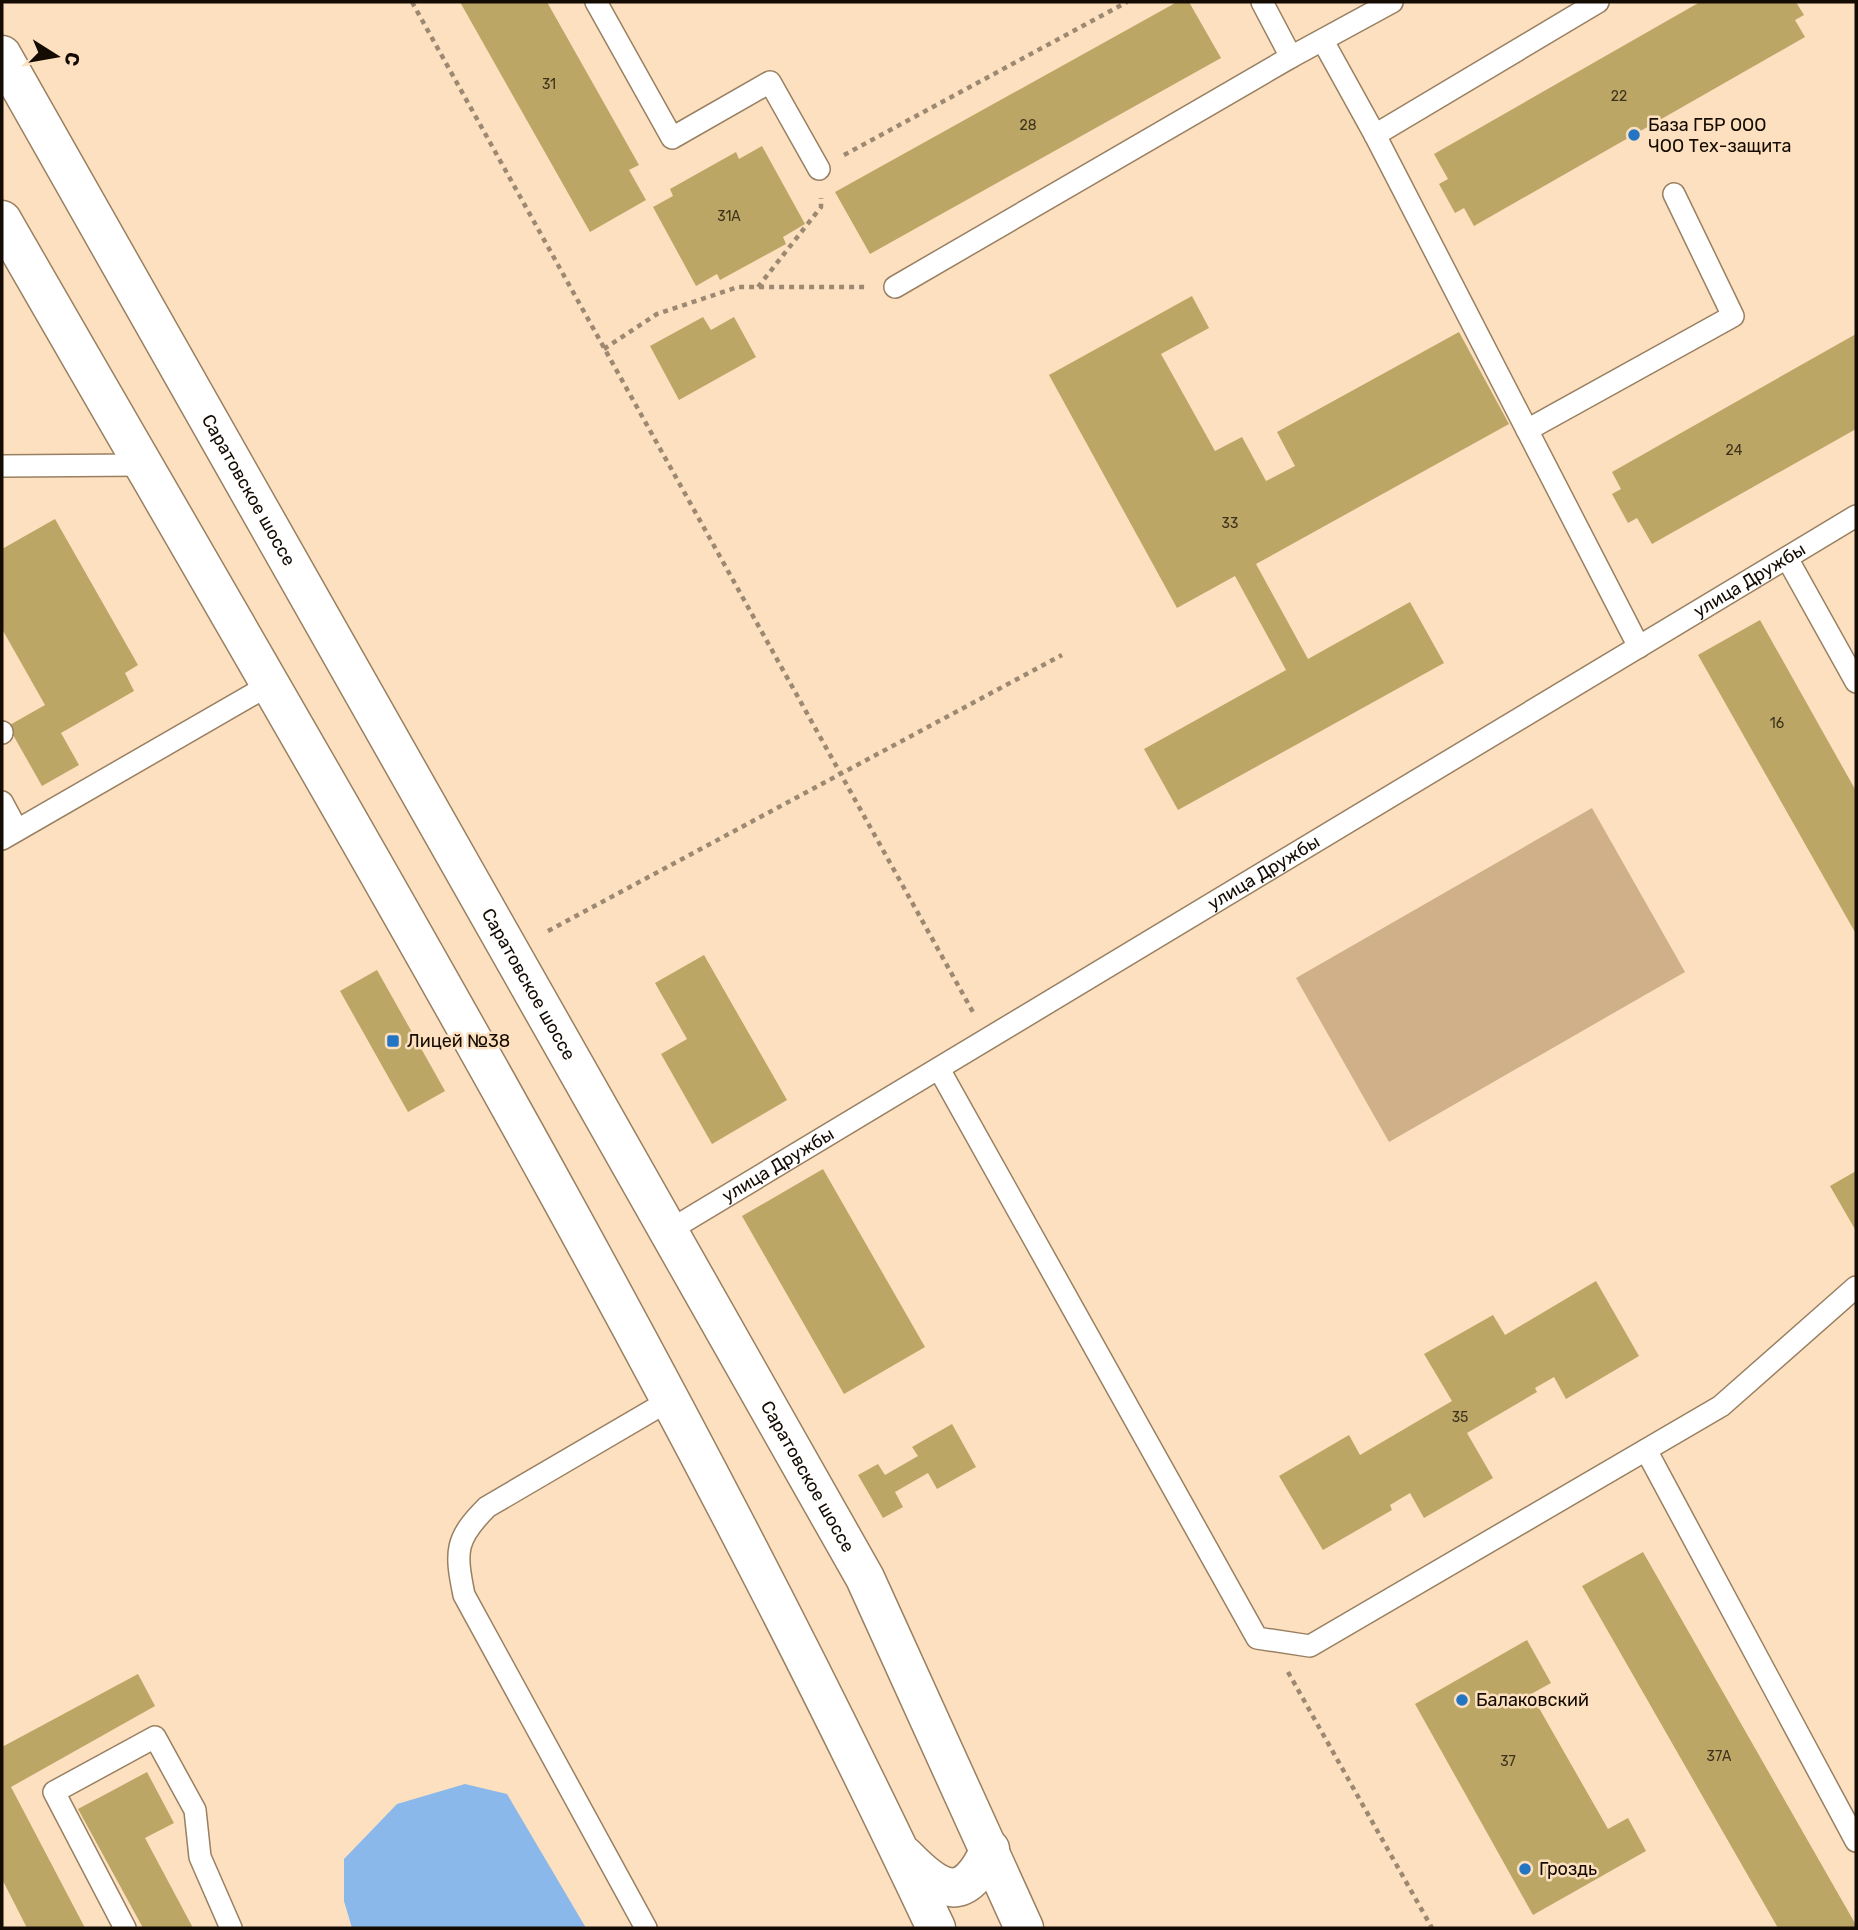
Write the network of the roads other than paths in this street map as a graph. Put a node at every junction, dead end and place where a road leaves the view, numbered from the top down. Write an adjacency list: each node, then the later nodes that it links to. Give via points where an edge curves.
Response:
1 (596, 2): 9 (lane, via 672,138 769,82)
2 (1262, 2): 7 (lane)
3 (1392, 2): 5 (lane)
4 (1598, 2): 8 (lane)
5 (1323, 41): 7 (lane); 8 (lane)
6 (2, 55): 24 (main road, Саратовское шоссе)
7 (1291, 57): 12 (lane)
8 (1375, 135): 13 (lane)
9 (819, 169)
10 (1675, 194): 13 (lane, via 1733,316)
11 (2, 220): 15 (main road)
12 (895, 287)
13 (1527, 430): 18 (lane)
14 (2, 466): 15 (lane)
15 (143, 466): 20 (main road)
16 (1856, 516): 17 (lane, улица Дружбы)
17 (1787, 558): 18 (lane, улица Дружбы); 19 (lane)
18 (1639, 647): 23 (lane, улица Дружбы)
19 (1856, 682)
20 (269, 685): 22 (lane); 26 (main road)
21 (2, 802): 22 (lane)
22 (10, 835)
23 (939, 1069): 24 (lane, улица Дружбы); 27 (lane, via 1258,1637 1310,1646)
24 (670, 1230): 29 (main road, Саратовское шоссе, via 864,1578)
25 (1856, 1287): 27 (lane, via 1721,1406)
26 (670, 1400): 30 (main road); 33 (lane, via 487,1507 464,1530 456,1557 464,1595)
27 (1646, 1450): 28 (lane)
28 (1856, 1841)
29 (990, 1849): 30 (main road, via 979,1873 965,1885 947,1888 928,1880); 35 (main road, Саратовское шоссе)
30 (901, 1852): 34 (main road)
31 (125, 1928): 32 (lane, via 54,1791 155,1737 195,1810 200,1857)
32 (231, 1928)
33 (646, 1928)
34 (936, 1928)
35 (1024, 1928)

